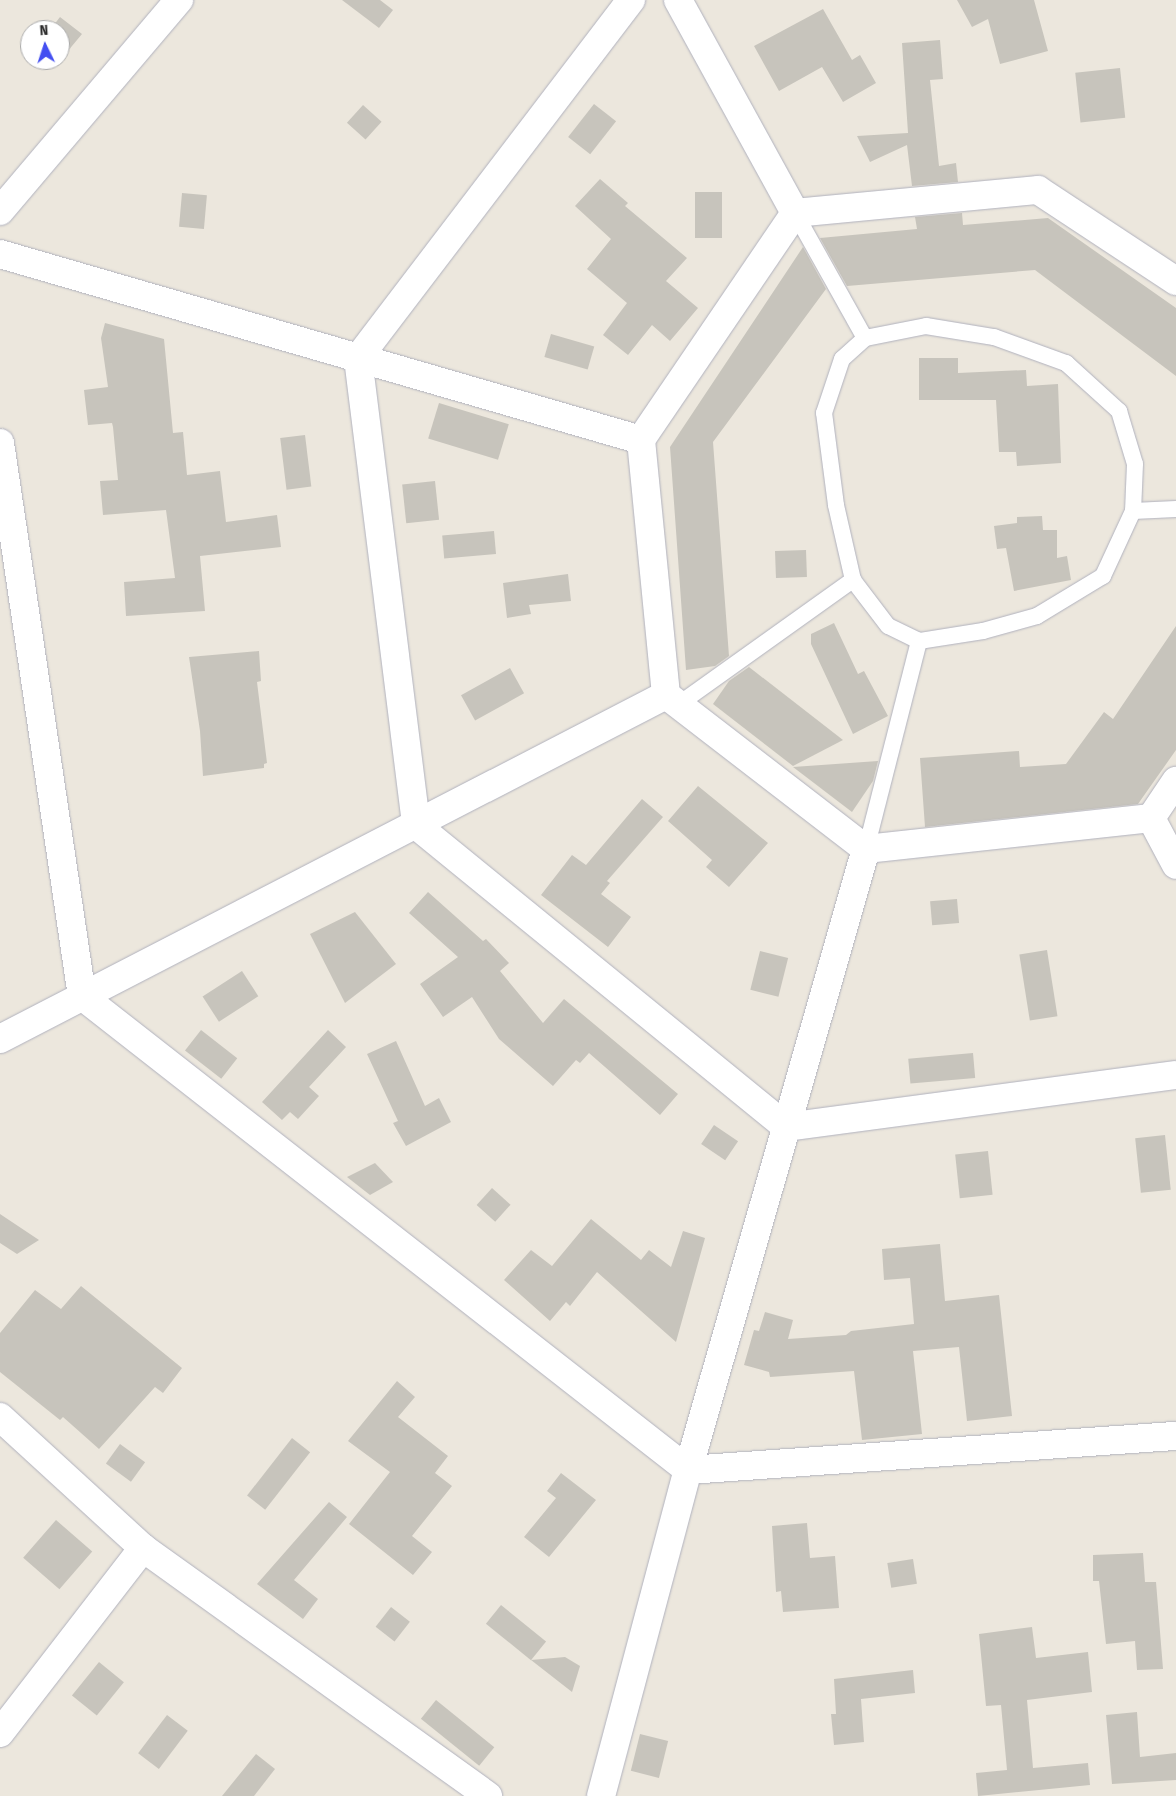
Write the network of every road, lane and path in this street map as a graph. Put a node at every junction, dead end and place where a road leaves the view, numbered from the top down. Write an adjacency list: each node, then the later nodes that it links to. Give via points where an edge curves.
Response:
1 (179, 0): 4 (street)
2 (630, 0): 9 (street)
3 (678, 0): 5 (street)
4 (0, 210)
5 (795, 213): 7 (street, via 1038,190); 8 (lane); 10 (street)
6 (0, 254): 9 (street)
7 (1176, 281)
8 (864, 338): 13 (lane, via 926,326 994,338 1066,363 1119,411 1135,464); 14 (lane, via 842,359 824,414 836,505)
9 (358, 358): 10 (street); 19 (street)
10 (641, 440): 16 (street)
11 (0, 443): 22 (street)
12 (1176, 509): 13 (lane)
13 (1133, 511): 15 (lane, via 1103,576 1037,616 983,631)
14 (853, 580): 15 (lane, via 888,626); 16 (lane)
15 (919, 642): 20 (lane)
16 (673, 699): 19 (street); 20 (street)
17 (1176, 781): 18 (street)
18 (1151, 818): 20 (street); 21 (street)
19 (416, 825): 22 (street); 25 (street)
20 (866, 849): 25 (street)
21 (1176, 865)
22 (82, 996): 23 (street); 28 (street)
23 (0, 1039)
24 (1176, 1075): 25 (street)
25 (786, 1127): 28 (street)
26 (0, 1417): 29 (street)
27 (1176, 1436): 28 (street)
28 (688, 1470): 32 (street)
29 (143, 1548): 30 (street); 31 (street)
30 (0, 1733)
31 (488, 1796)
32 (601, 1796)

